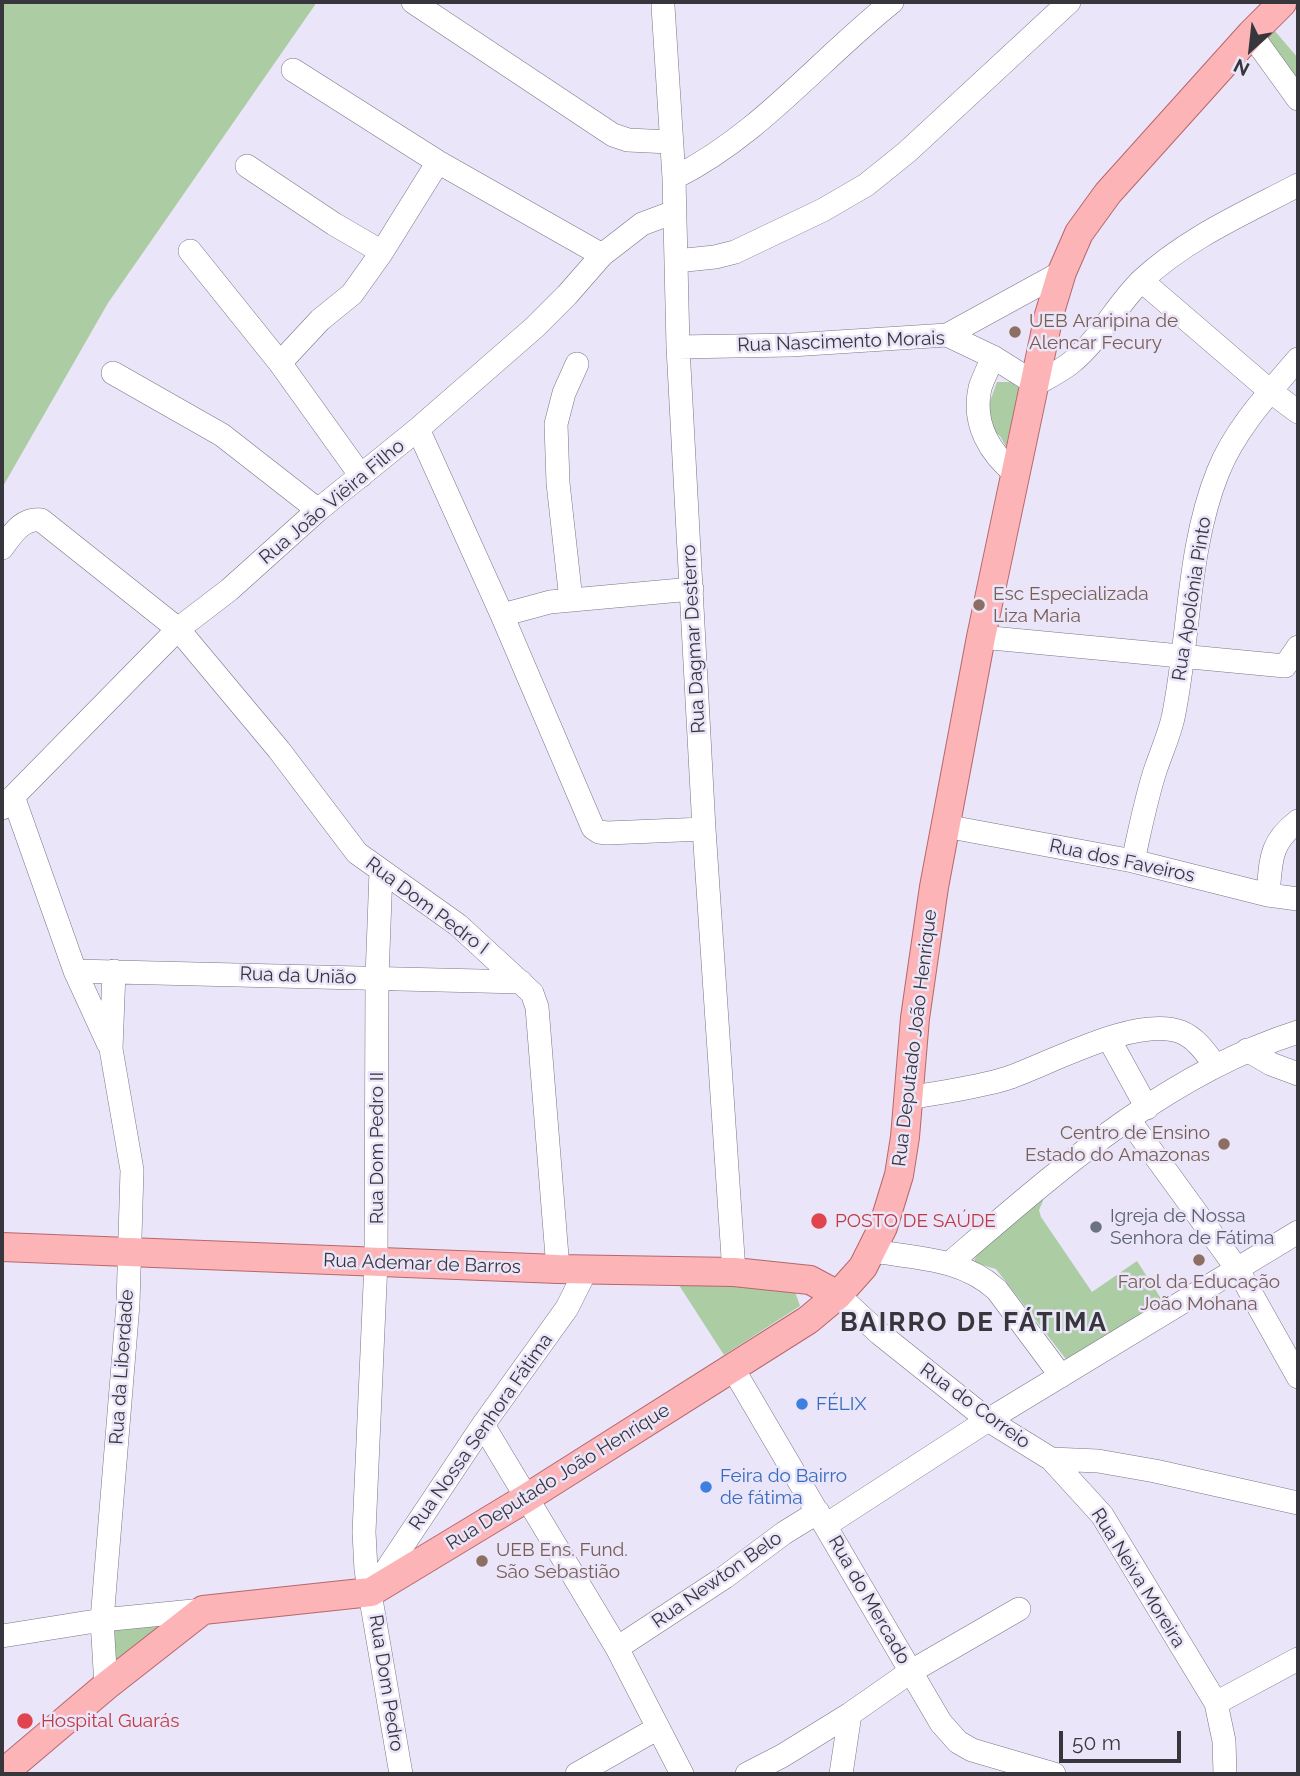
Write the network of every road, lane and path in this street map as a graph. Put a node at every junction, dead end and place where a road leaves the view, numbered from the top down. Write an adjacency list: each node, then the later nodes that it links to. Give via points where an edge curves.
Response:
1 (413, 2): 9 (street, via 613,135 641,142)
2 (892, 2): 12 (street, via 741,136)
3 (1069, 2): 18 (street, via 866,185 735,252)
4 (662, 3): 9 (street, Rua Dagmar Desterro)
5 (1287, 8): 6 (main road, Rua Deputado João Henrique)
6 (1251, 34): 8 (street); 19 (main road, Rua Deputado João Henrique, via 1108,193 1079,233)
7 (293, 70): 10 (street)
8 (1298, 99)
9 (670, 142): 12 (street, Rua Dagmar Desterro)
10 (438, 162): 16 (street); 17 (street)
11 (247, 166): 16 (street)
12 (674, 177): 14 (street, Rua Dagmar Desterro)
13 (1298, 185): 20 (street, via 1217,227)
14 (674, 212): 17 (street, Rua João Viêira Filho, via 642,224); 18 (street, Rua Dagmar Desterro)
15 (190, 251): 25 (street)
16 (382, 252): 25 (street, via 352,294)
17 (602, 255): 31 (street, Rua João Viêira Filho, via 535,327)
18 (676, 261): 22 (street, Rua Dagmar Desterro)
19 (1062, 272): 21 (street); 28 (main road, Rua Deputado João Henrique)
20 (1142, 281): 28 (street, via 1075,360); 29 (street)
21 (947, 335): 22 (street, Rua Nascimento Morais); 23 (street, Rua Nascimento Morais)
22 (678, 347): 36 (street, Rua Dagmar Desterro)
23 (993, 357): 28 (street, Rua Nascimento Morais); 33 (street, via 980,388 981,429 1002,463)
24 (1298, 359): 29 (street, Rua Apolônia Pinto)
25 (280, 363): 32 (street)
26 (577, 364): 37 (street, via 556,425)
27 (113, 373): 34 (street, via 222,435)
28 (1036, 384): 33 (main road, Rua Deputado João Henrique)
29 (1270, 391): 30 (street); 42 (street, Rua Apolônia Pinto, via 1232,445 1207,503)
30 (1298, 412)
31 (418, 429): 32 (street, Rua João Viêira Filho); 38 (street)
32 (360, 475): 34 (street, Rua João Viêira Filho)
33 (1017, 475): 40 (main road, Rua Deputado João Henrique)
34 (318, 510): 39 (street, Rua João Viêira Filho)
35 (2, 548): 39 (street, Rua Dom Pedro I, via 26,522 41,520)
36 (692, 589): 37 (street); 46 (street, Rua Dagmar Desterro)
37 (571, 600): 38 (street)
38 (502, 615): 46 (street, via 593,828 607,833)
39 (178, 629): 43 (street, Rua João Viêira Filho); 48 (street, Rua Dom Pedro I, via 357,853)
40 (981, 637): 42 (street); 45 (main road, Rua Deputado João Henrique)
41 (1298, 647): 42 (street, via 1285,666)
42 (1183, 655): 47 (street, Rua Apolônia Pinto, via 1173,719)
43 (8, 803): 51 (street, Rua da Liberdade)
44 (1298, 821): 49 (street, via 1279,838 1274,850)
45 (945, 826): 47 (street, Rua dos Faveiros); 61 (main road, Rua Deputado João Henrique, via 915,1018)
46 (704, 829): 72 (street, Rua Dagmar Desterro)
47 (1133, 861): 49 (street, Rua dos Faveiros)
48 (381, 870): 53 (street, Rua Dom Pedro II); 54 (street, Rua Dom Pedro I, via 458,925)
49 (1268, 895): 50 (street, Rua dos Faveiros)
50 (1298, 899)
51 (75, 971): 52 (street, Rua da União); 57 (street, Rua da Liberdade)
52 (114, 971): 53 (street, Rua da União); 57 (street, Rua da Liberdade)
53 (377, 978): 54 (street, Rua da União); 67 (street, Rua Dom Pedro II)
54 (521, 982): 69 (street, Rua Dom Pedro I, via 537,1007)
55 (1298, 1032): 58 (street)
56 (1109, 1038): 59 (street, via 1171,1029 1194,1040); 61 (street, via 1009,1077); 62 (street)
57 (111, 1049): 66 (street, Rua da Liberdade, via 132,1170)
58 (1247, 1050): 59 (street); 60 (street)
59 (1215, 1065): 62 (street)
60 (1298, 1074)
61 (909, 1098): 65 (main road, Rua Deputado João Henrique, via 899,1175)
62 (1138, 1114): 68 (street, via 1046,1181); 71 (street)
63 (1298, 1232): 71 (street, Rua Newton Belo)
64 (2, 1247): 66 (main road, Rua Ademar de Barros)
65 (872, 1251): 68 (street); 73 (main road, Rua Deputado João Henrique)
66 (131, 1252): 67 (main road, Rua Ademar de Barros); 86 (street, Rua da Liberdade)
67 (376, 1262): 69 (main road, Rua Ademar de Barros); 83 (street, Rua Dom Pedro II, via 363,1532)
68 (950, 1262): 75 (street, via 997,1290)
69 (558, 1269): 70 (main road, Rua Ademar de Barros)
70 (586, 1270): 72 (main road, Rua Ademar de Barros); 78 (street, Rua Nossa Senhora Fátima, via 567,1308)
71 (1238, 1270): 75 (street, Rua Newton Belo); 76 (street)
72 (734, 1272): 73 (main road, Rua Ademar de Barros, via 810,1280)
73 (838, 1295): 74 (main road, Rua Deputado João Henrique, via 808,1320); 77 (street, Rua do Correio, via 878,1333)
74 (732, 1367): 80 (main road, Rua Deputado João Henrique); 82 (street, Rua do Mercado)
75 (1061, 1376): 77 (street, Rua Newton Belo)
76 (1298, 1377)
77 (988, 1420): 79 (street, Rua do Correio); 82 (street, Rua Newton Belo)
78 (483, 1425): 80 (street); 83 (street, Rua Nossa Senhora Fátima)
79 (1051, 1459): 81 (street, Rua do Correio, via 1098,1461); 92 (street, Rua Neiva Moreira, via 1102,1515)
80 (528, 1497): 83 (main road, Rua Deputado João Henrique); 88 (street)
81 (1298, 1503)
82 (822, 1518): 88 (street, Rua Newton Belo, via 784,1533); 90 (street, Rua do Mercado)
83 (371, 1592): 85 (main road, Rua Deputado João Henrique); 96 (street, Rua Dom Pedro)
84 (1019, 1609): 90 (street)
85 (203, 1610): 86 (street, Rua Deputado João Henrique); 91 (main road)
86 (102, 1620): 87 (street, Rua Deputado João Henrique); 91 (street, Rua da Liberdade)
87 (2, 1636)
88 (617, 1648): 94 (street)
89 (1298, 1659): 92 (street)
90 (910, 1672): 93 (street); 101 (street, Rua do Mercado, via 958,1742)
91 (106, 1686): 95 (main road)
92 (1216, 1703): 102 (street, Rua Neiva Moreira)
93 (850, 1714): 99 (street); 100 (street)
94 (659, 1728): 97 (street); 98 (street)
95 (2, 1774)
96 (401, 1774)
97 (577, 1774)
98 (682, 1774)
99 (747, 1774)
100 (841, 1774)
101 (1054, 1774)
102 (1225, 1774)

